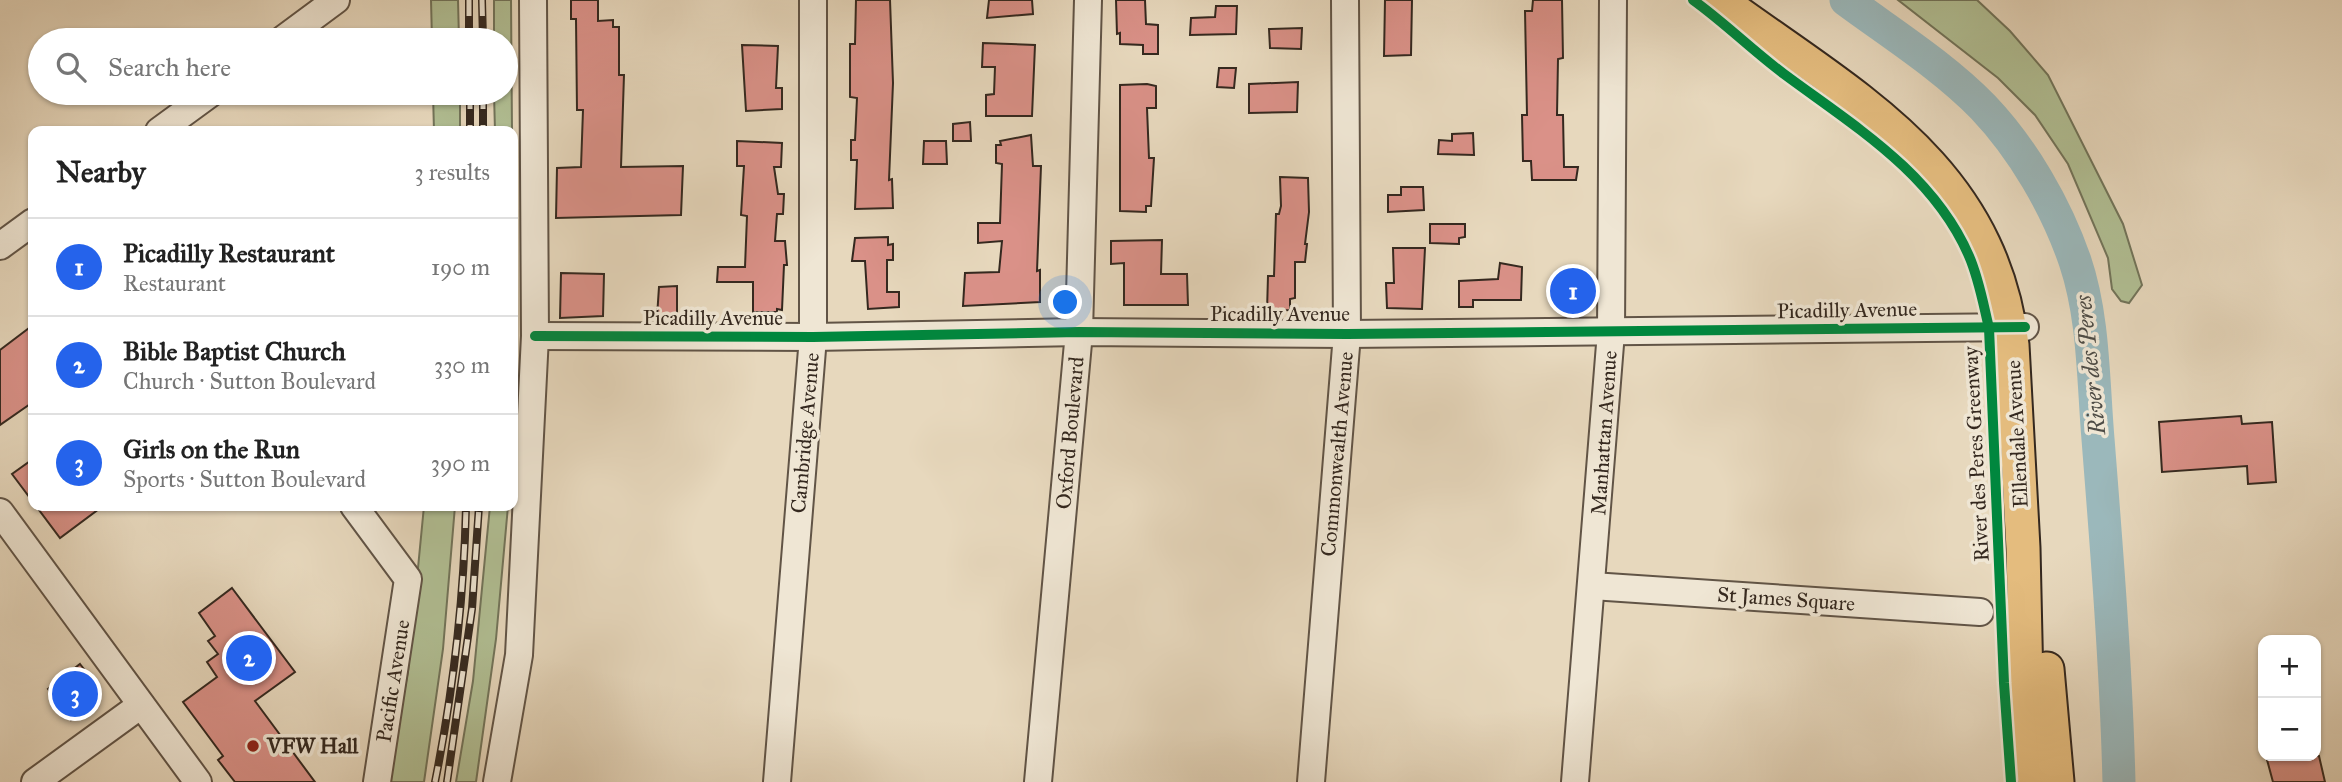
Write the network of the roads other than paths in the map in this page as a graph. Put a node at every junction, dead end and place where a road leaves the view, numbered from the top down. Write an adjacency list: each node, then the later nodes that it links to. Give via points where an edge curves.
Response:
1 (336, 0): 9 (street)
2 (533, 0): 18 (street)
3 (813, 0): 19 (street, Cambridge Avenue)
4 (1088, 0): 15 (street, Oxford Boulevard)
5 (1345, 0): 17 (street, Commonwealth Avenue)
6 (1613, 0): 16 (street, Manhattan Avenue)
7 (1720, 0): 14 (main road, Ellendale Avenue, via 1867,106 1908,139 1943,176 1990,257)
8 (1748, 0): 14 (main road, Ellendale Avenue, via 1903,114 1952,163 1982,205 2005,252 2015,279)
9 (298, 28)
10 (195, 105): 11 (street)
11 (166, 126)
12 (28, 226): 13 (street)
13 (0, 246)
14 (2018, 328): 16 (street, Picadilly Avenue); 33 (main road, Ellendale Avenue, via 2027,729); 34 (main road, Ellendale Avenue)
15 (1079, 332): 17 (street, Picadilly Avenue); 19 (street, Picadilly Avenue); 30 (street, Oxford Boulevard)
16 (1612, 332): 17 (street, Picadilly Avenue); 22 (street, Manhattan Avenue)
17 (1347, 334): 31 (street, Commonwealth Avenue)
18 (535, 336): 19 (street, Picadilly Avenue); 28 (street, via 519,655)
19 (813, 337): 29 (street, Cambridge Avenue)
20 (358, 511): 27 (street, Pacific Avenue, via 408,579)
21 (0, 512): 24 (street)
22 (1592, 586): 23 (street, St James Square); 32 (street, Manhattan Avenue)
23 (1980, 612)
24 (141, 705): 25 (street); 26 (street)
25 (35, 782)
26 (198, 782)
27 (377, 782)
28 (498, 782)
29 (777, 782)
30 (1038, 782)
31 (1311, 782)
32 (1575, 782)
33 (2035, 782)
34 (2057, 782)

